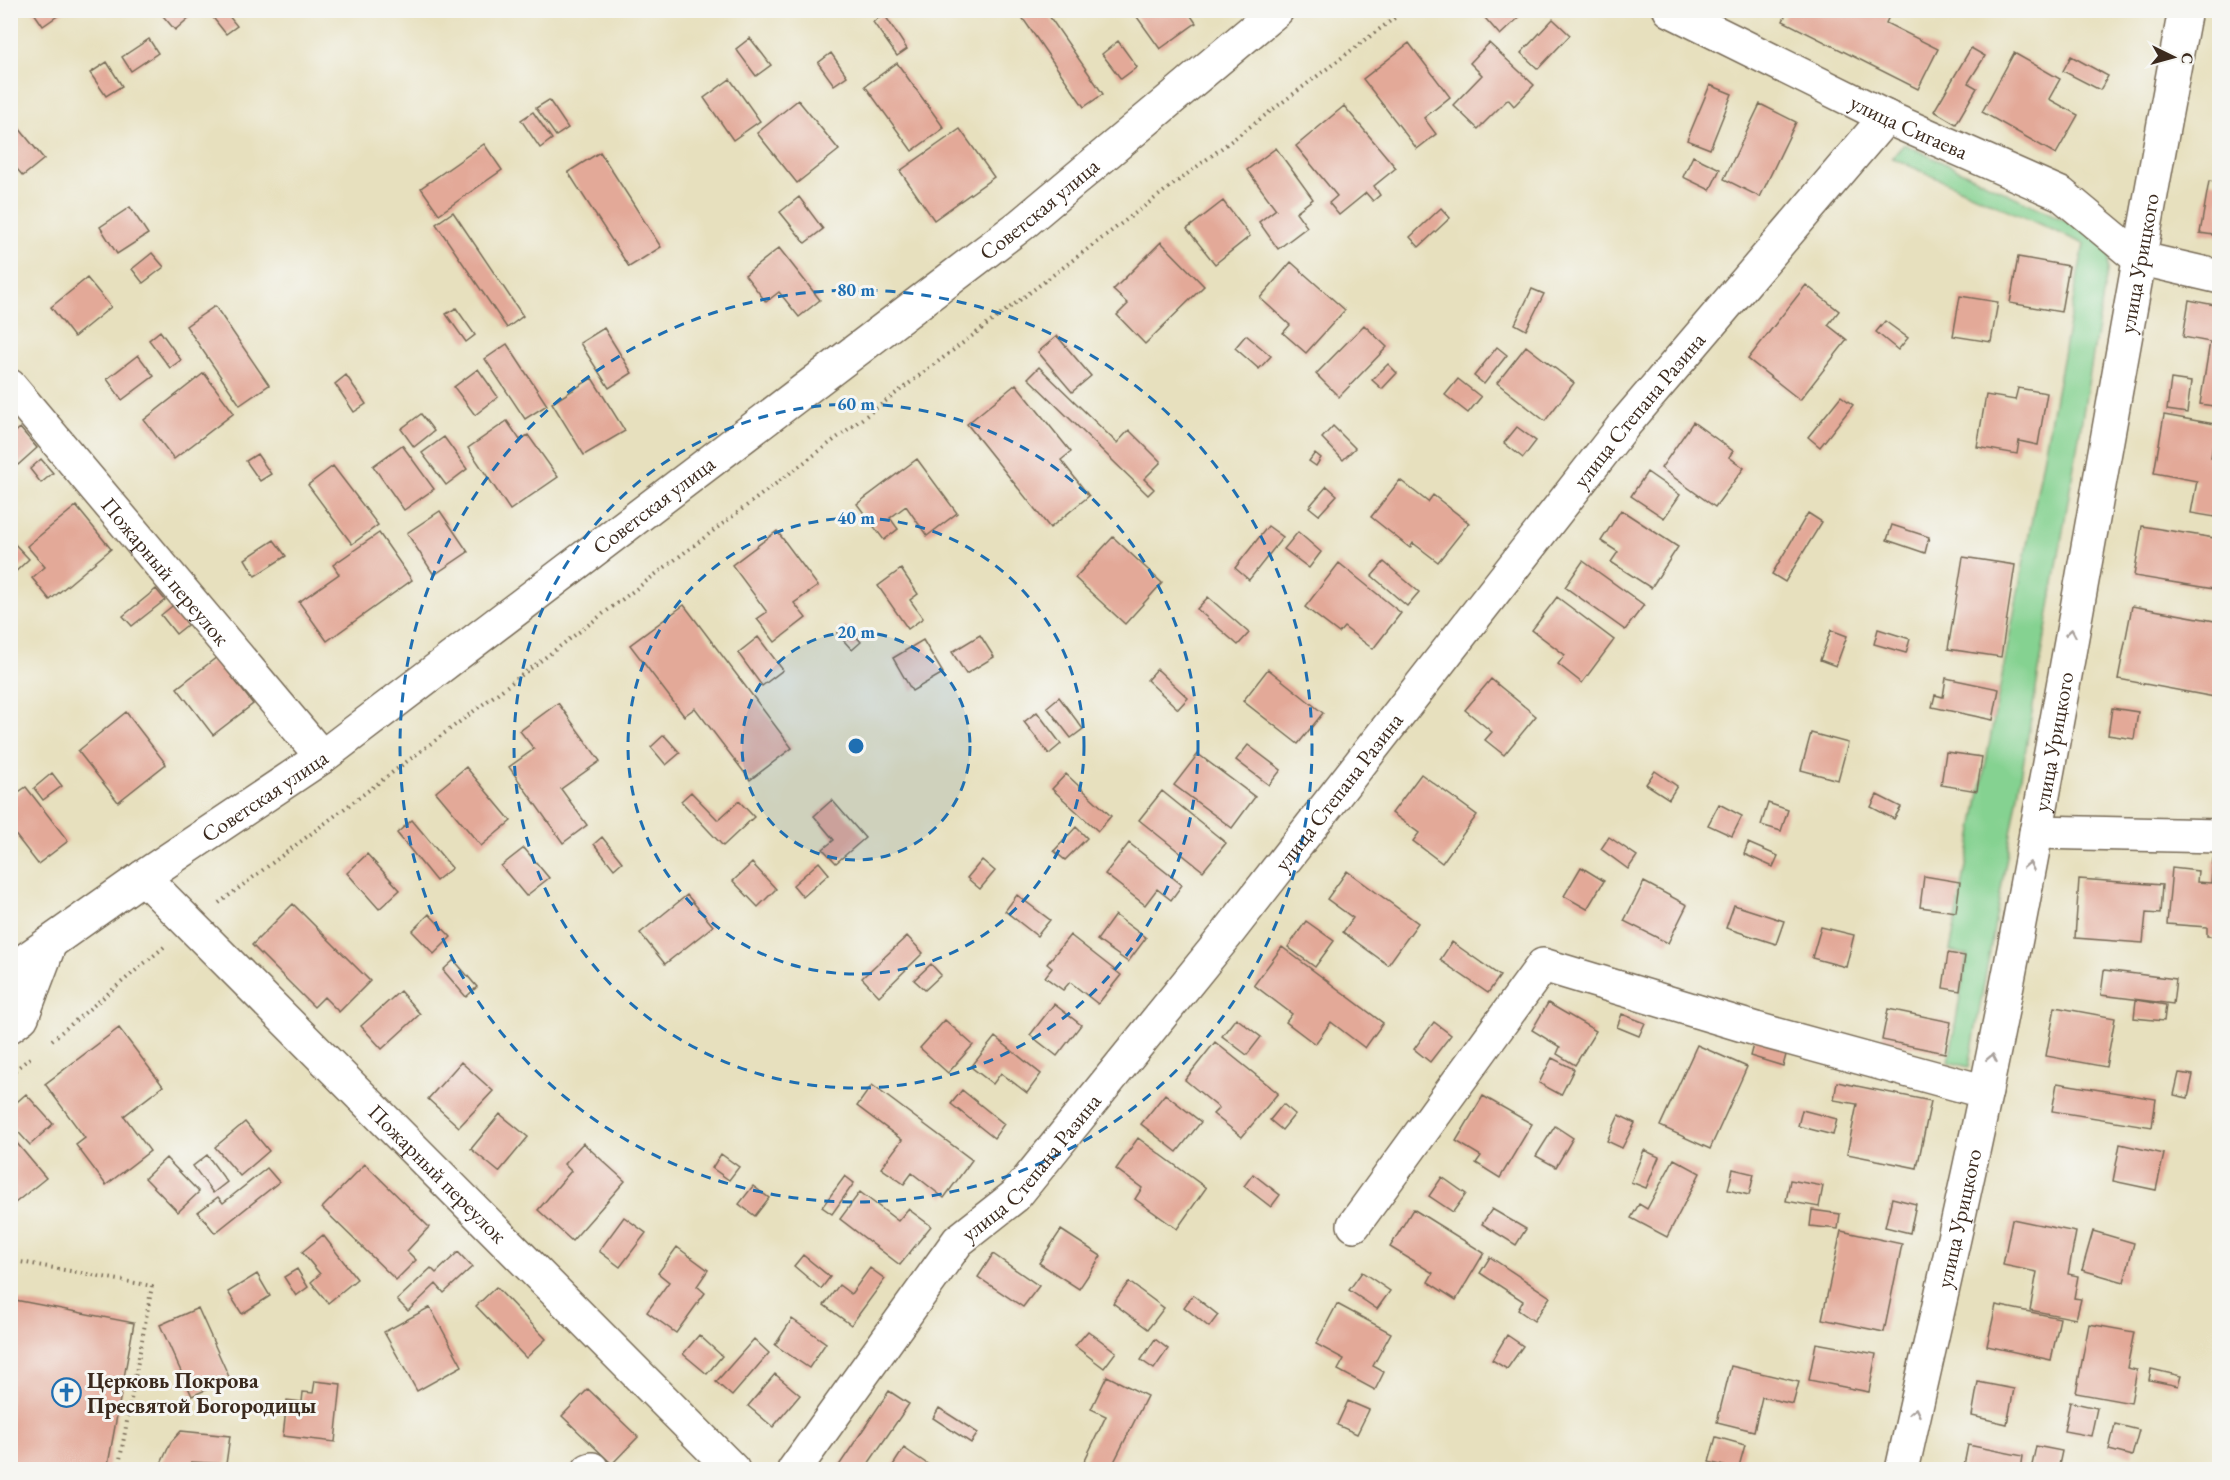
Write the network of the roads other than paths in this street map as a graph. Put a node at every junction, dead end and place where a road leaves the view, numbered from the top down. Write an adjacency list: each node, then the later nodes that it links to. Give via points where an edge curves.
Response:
1 (1277, 10): 8 (street, Советская улица, via 1021,225)
2 (1670, 10): 4 (street, улица Сигаева)
3 (2185, 10): 5 (street, улица Урицкого)
4 (1886, 117): 5 (street, улица Сигаева, via 2061,195); 18 (street, улица Степана Разина, via 1624,425 1227,934 1015,1196 958,1241)
5 (2138, 258): 6 (street); 9 (street, улица Урицкого, one-way to 5)
6 (2220, 277)
7 (10, 386): 8 (street, Пожарный переулок)
8 (322, 757): 11 (street, Советская улица)
9 (2036, 832): 10 (street); 15 (street, улица Урицкого, one-way to 9)
10 (2220, 836)
11 (143, 877): 12 (street, Советская улица); 17 (street, Пожарный переулок)
12 (50, 943): 13 (street, Советская улица); 14 (street, via 22,1017)
13 (10, 971)
14 (10, 1026)
15 (1986, 1092): 16 (street, via 1543,965); 19 (street, улица Урицкого, one-way to 15)
16 (1354, 1225)
17 (733, 1470)
18 (794, 1470)
19 (1902, 1470)

